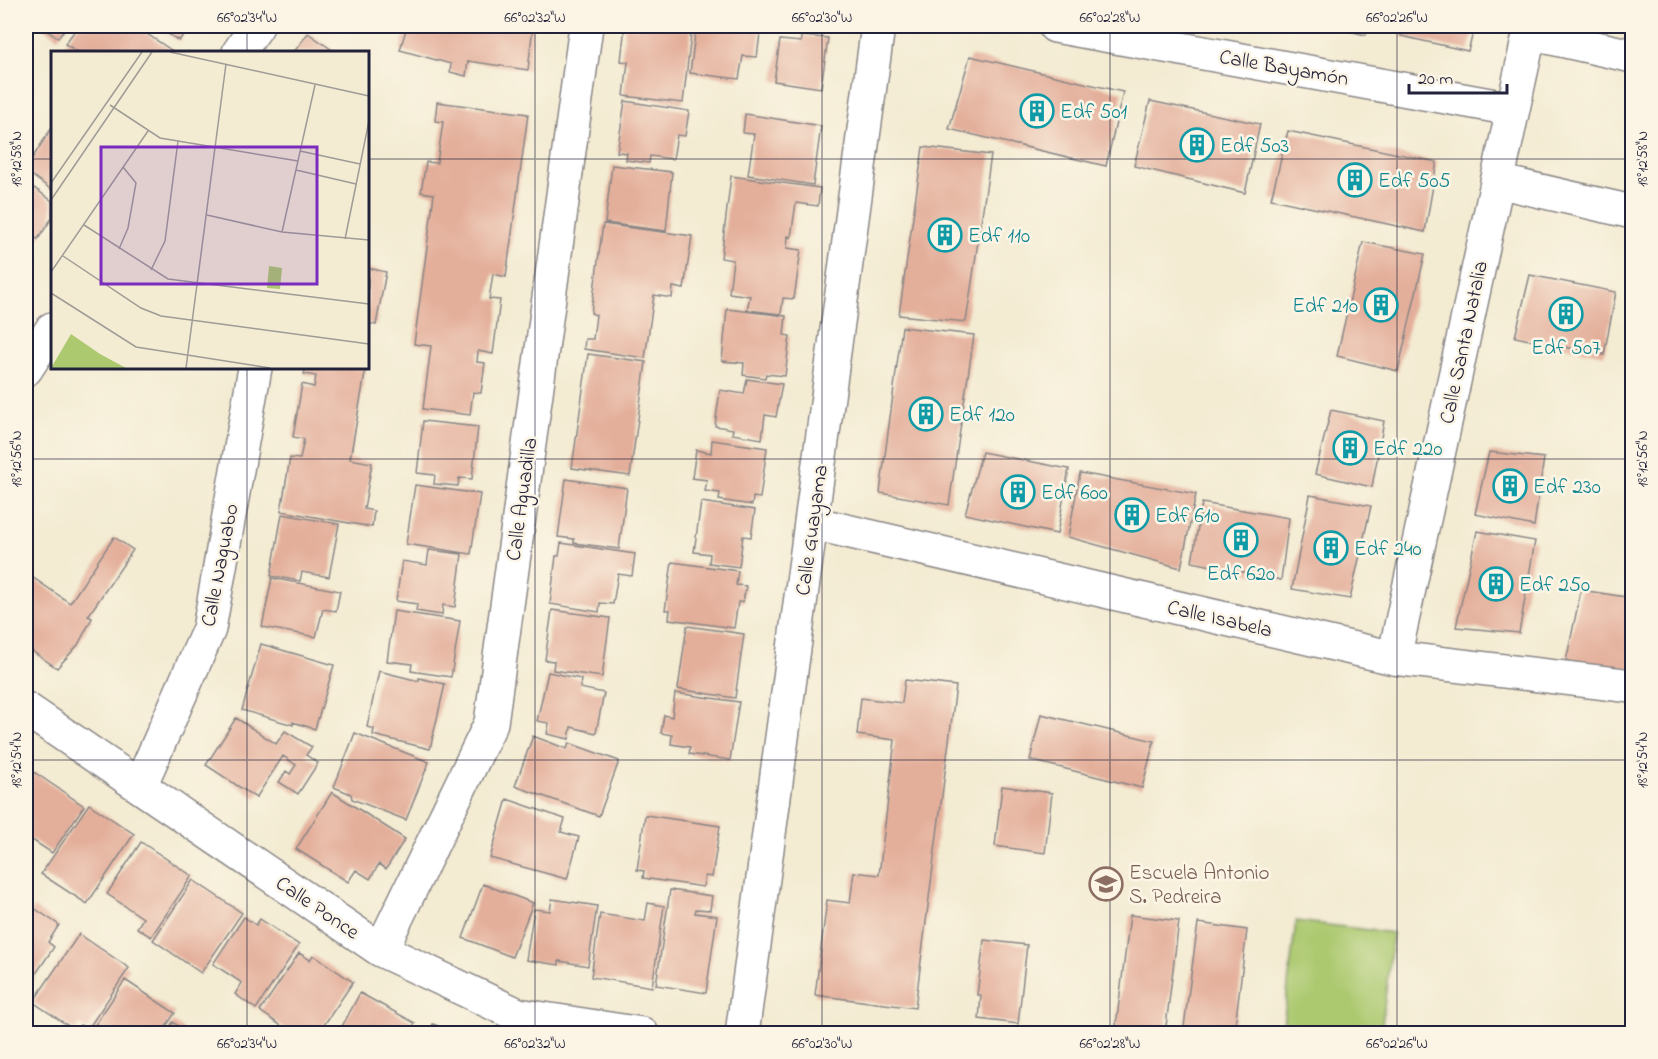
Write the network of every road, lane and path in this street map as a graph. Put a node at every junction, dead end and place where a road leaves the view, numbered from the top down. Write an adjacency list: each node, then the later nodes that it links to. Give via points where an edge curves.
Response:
1 (257, 26): 6 (street)
2 (586, 26): 19 (street, Calle Aguadilla, via 491,723)
3 (878, 26): 14 (street, Calle Guayama)
4 (1055, 26): 8 (street, Calle Bayamón)
5 (1530, 29): 7 (street); 8 (street, Calle Santa Natalia)
6 (240, 51)
7 (1632, 56)
8 (1512, 109): 9 (street, Calle Santa Natalia)
9 (1497, 181): 10 (street); 15 (street, Calle Santa Natalia)
10 (1632, 212)
11 (51, 331): 12 (street)
12 (26, 369)
13 (255, 369): 18 (street, Calle Naguabo, via 209,629)
14 (812, 523): 15 (street, Calle Isabela); 21 (street, Calle Guayama)
15 (1394, 658): 16 (street, Calle Isabela)
16 (1632, 686)
17 (26, 709): 18 (street, Calle Ponce)
18 (140, 786): 19 (street, Calle Ponce)
19 (381, 950): 20 (street, Calle Ponce, via 518,1015)
20 (642, 1034)
21 (742, 1034)

